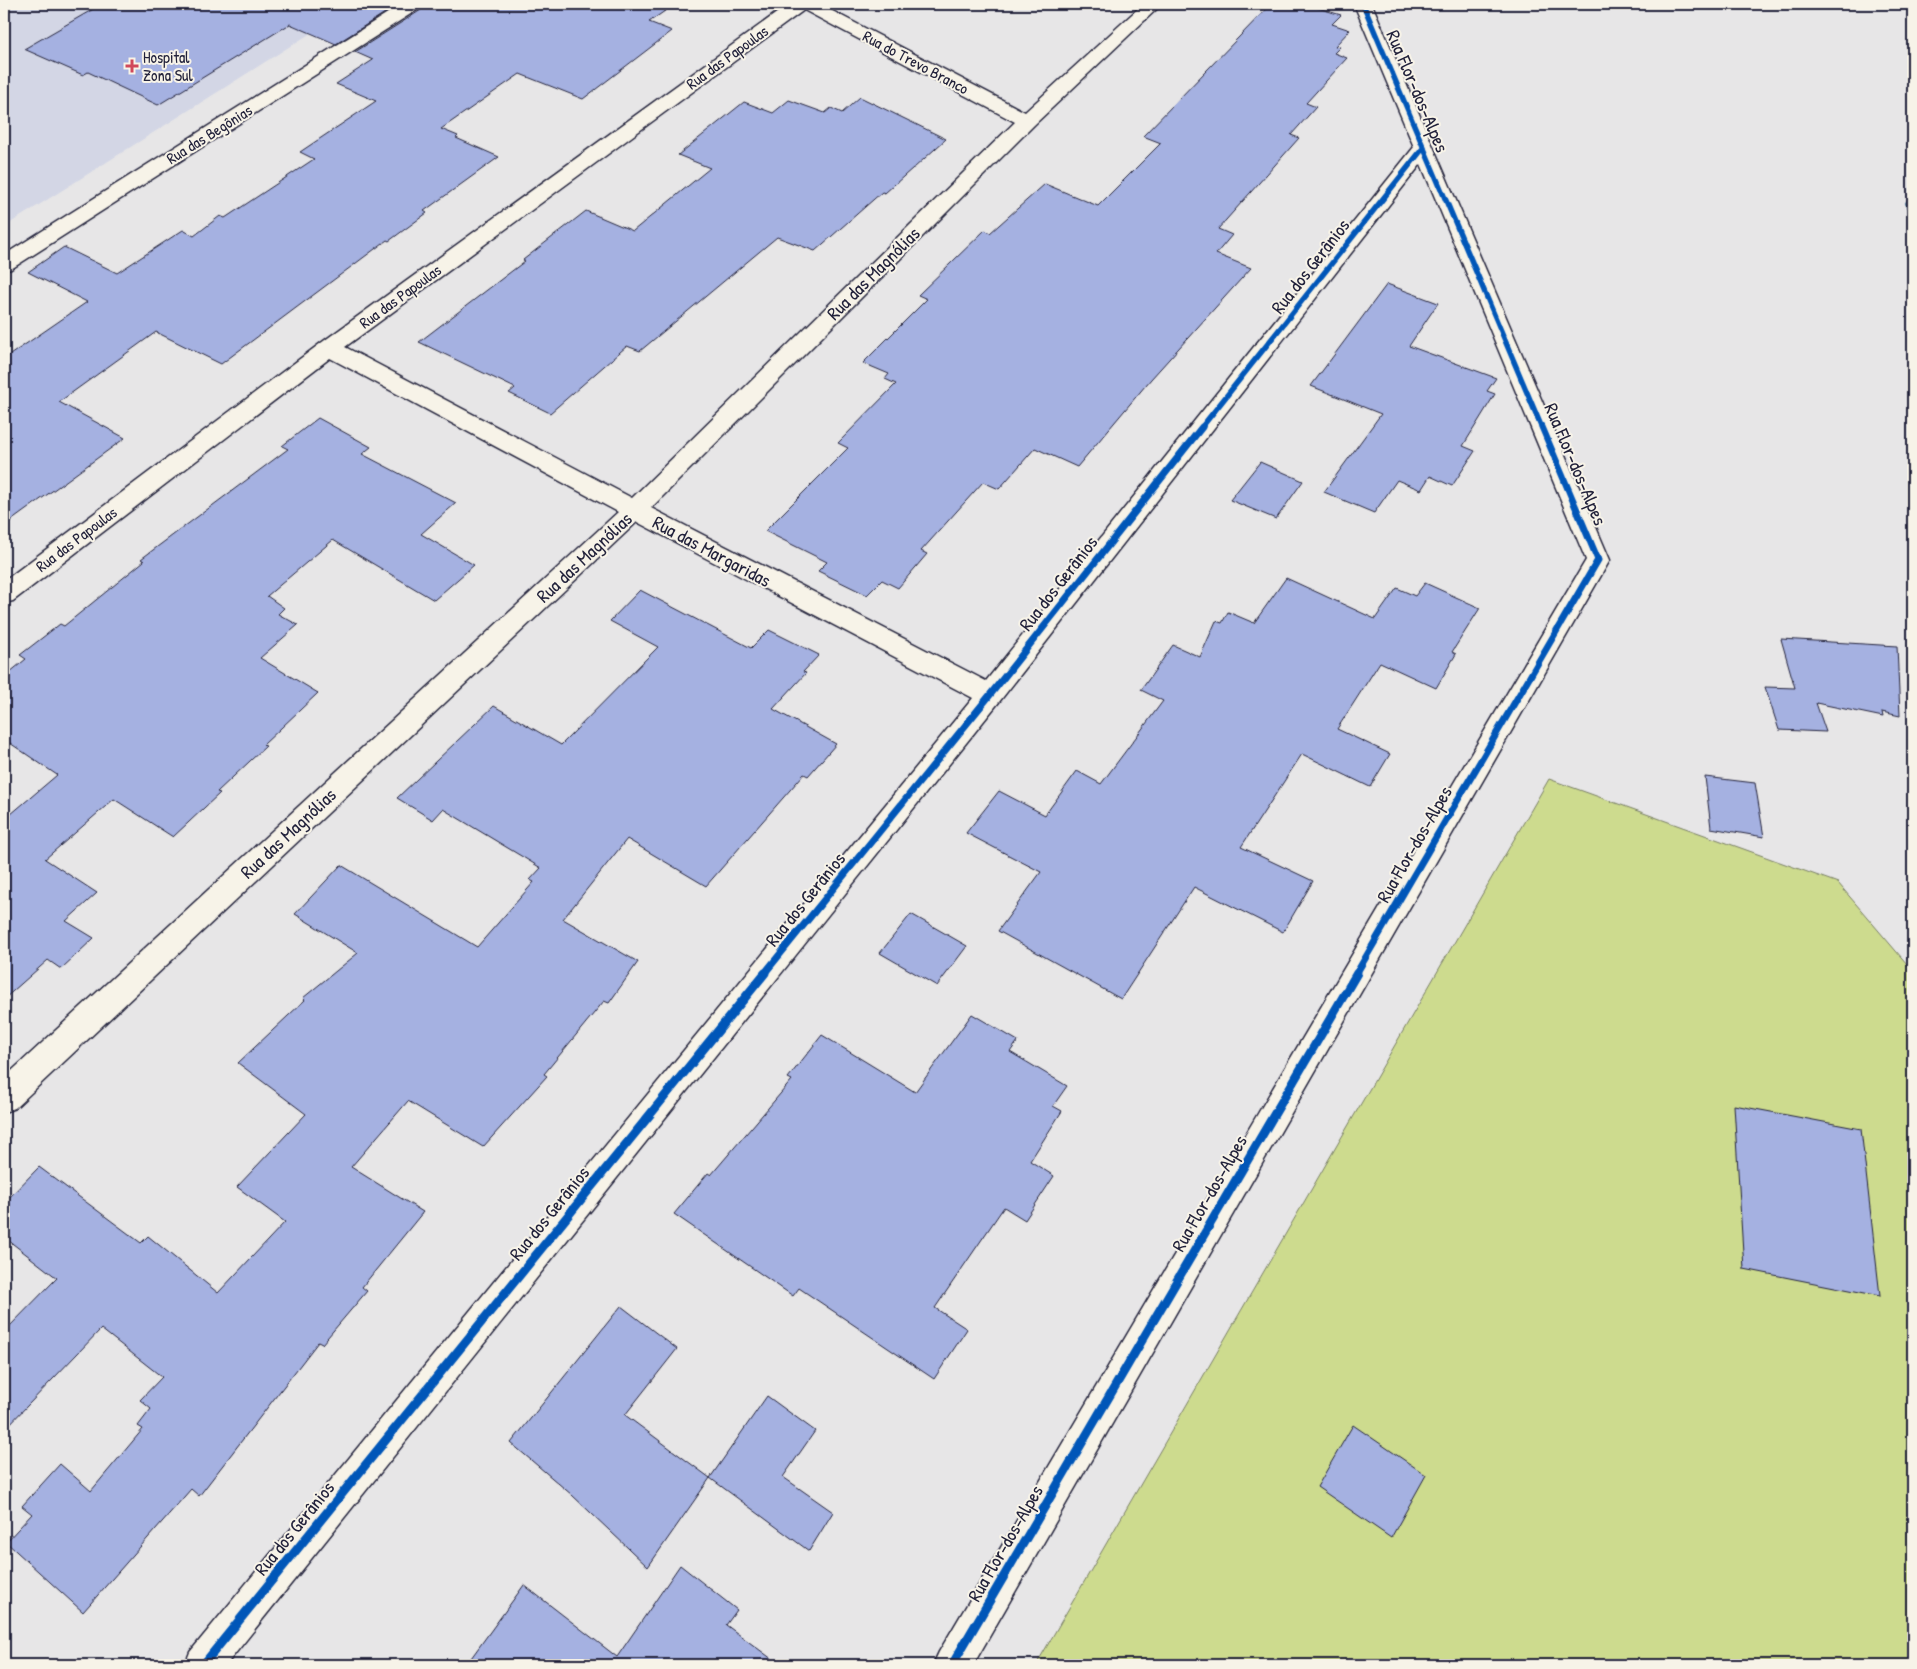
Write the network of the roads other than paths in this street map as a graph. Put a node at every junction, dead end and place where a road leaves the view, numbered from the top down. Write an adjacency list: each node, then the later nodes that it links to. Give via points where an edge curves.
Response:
1 (414, 4): 8 (street, Rua das Begônias)
2 (800, 4): 9 (street, Rua das Papoulas)
3 (806, 4): 6 (street, Rua do Trevo Branco)
4 (1153, 4): 6 (street, Rua das Magnólias)
5 (1363, 4): 7 (street, Rua Flor-dos-Alpes)
6 (1027, 121): 10 (street, Rua das Magnólias)
7 (1424, 147): 12 (street, Rua dos Gerânios); 15 (street, Rua Flor-dos-Alpes, via 1598,560)
8 (4, 264)
9 (330, 348): 10 (street, Rua das Margaridas); 11 (street, Rua das Papoulas)
10 (635, 510): 12 (street, Rua das Margaridas); 13 (street, Rua das Magnólias)
11 (4, 594)
12 (990, 695): 14 (street, Rua dos Gerânios)
13 (4, 1098)
14 (204, 1665)
15 (952, 1665)

